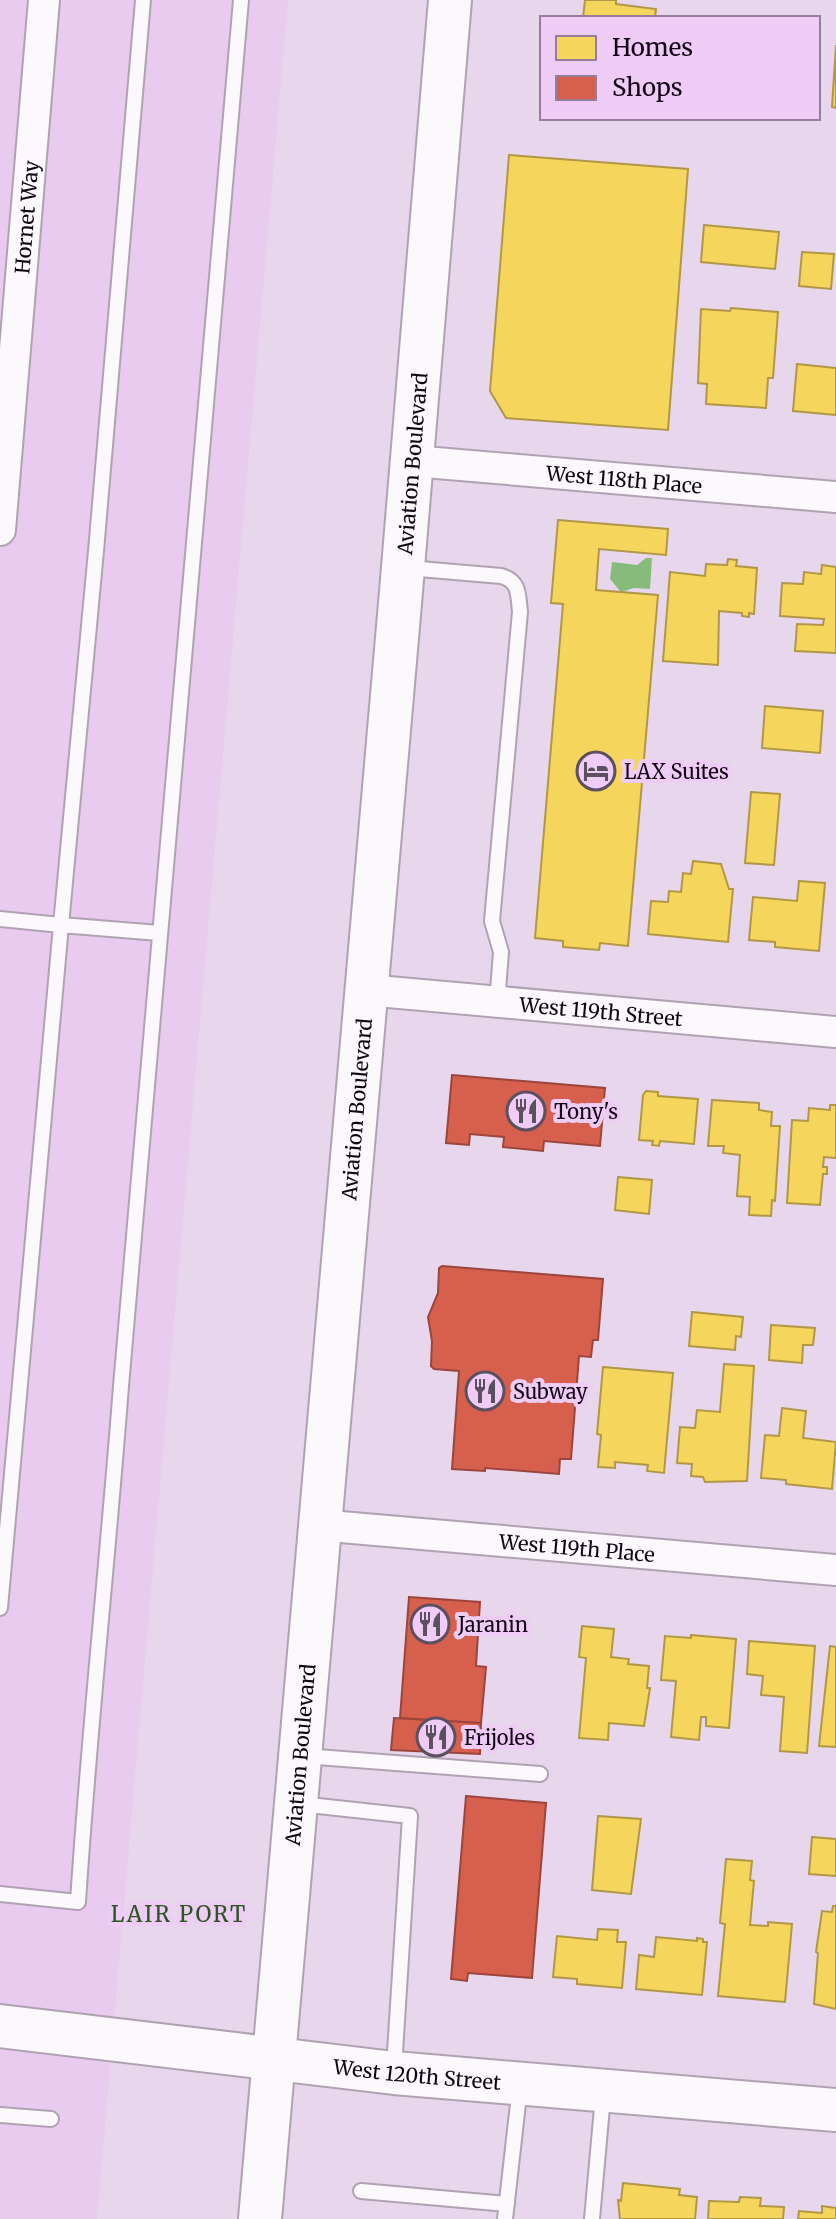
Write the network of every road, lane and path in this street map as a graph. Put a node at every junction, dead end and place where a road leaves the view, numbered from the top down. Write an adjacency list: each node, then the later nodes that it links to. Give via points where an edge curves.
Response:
1 (44, 0): 7 (street, Hornet Way)
2 (143, 0): 10 (lane)
3 (241, 0): 11 (lane)
4 (450, 0): 5 (main road, Aviation Boulevard)
5 (413, 461): 6 (street, West 118th Place); 8 (main road, Aviation Boulevard)
6 (836, 497)
7 (0, 530)
8 (404, 568): 12 (main road, Aviation Boulevard); 13 (lane, via 501,576 516,584 520,612 492,921 501,952)
9 (0, 919): 10 (lane)
10 (61, 925): 11 (lane); 17 (lane)
11 (159, 933): 21 (lane, via 78,1902)
12 (366, 990): 13 (street, West 119th Street); 15 (main road, Aviation Boulevard)
13 (497, 1003): 14 (street, West 119th Street)
14 (836, 1032)
15 (318, 1525): 16 (street, West 119th Place); 18 (main road, Aviation Boulevard)
16 (836, 1570)
17 (0, 1608)
18 (300, 1756): 19 (lane); 20 (main road, Aviation Boulevard)
19 (540, 1774)
20 (296, 1804): 23 (main road, Aviation Boulevard); 24 (lane, via 410,1816)
21 (0, 1894)
22 (0, 2026): 23 (main road, West 120th Street)
23 (273, 2061): 24 (main road, West 120th Street); 32 (main road, Aviation Boulevard)
24 (394, 2073): 25 (main road, West 120th Street)
25 (520, 2082): 26 (main road, West 120th Street); 31 (lane)
26 (603, 2090): 27 (main road, West 120th Street); 33 (lane)
27 (836, 2110)
28 (0, 2115): 29 (lane)
29 (51, 2119)
30 (361, 2191): 31 (lane)
31 (506, 2212)
32 (260, 2219)
33 (592, 2219)

